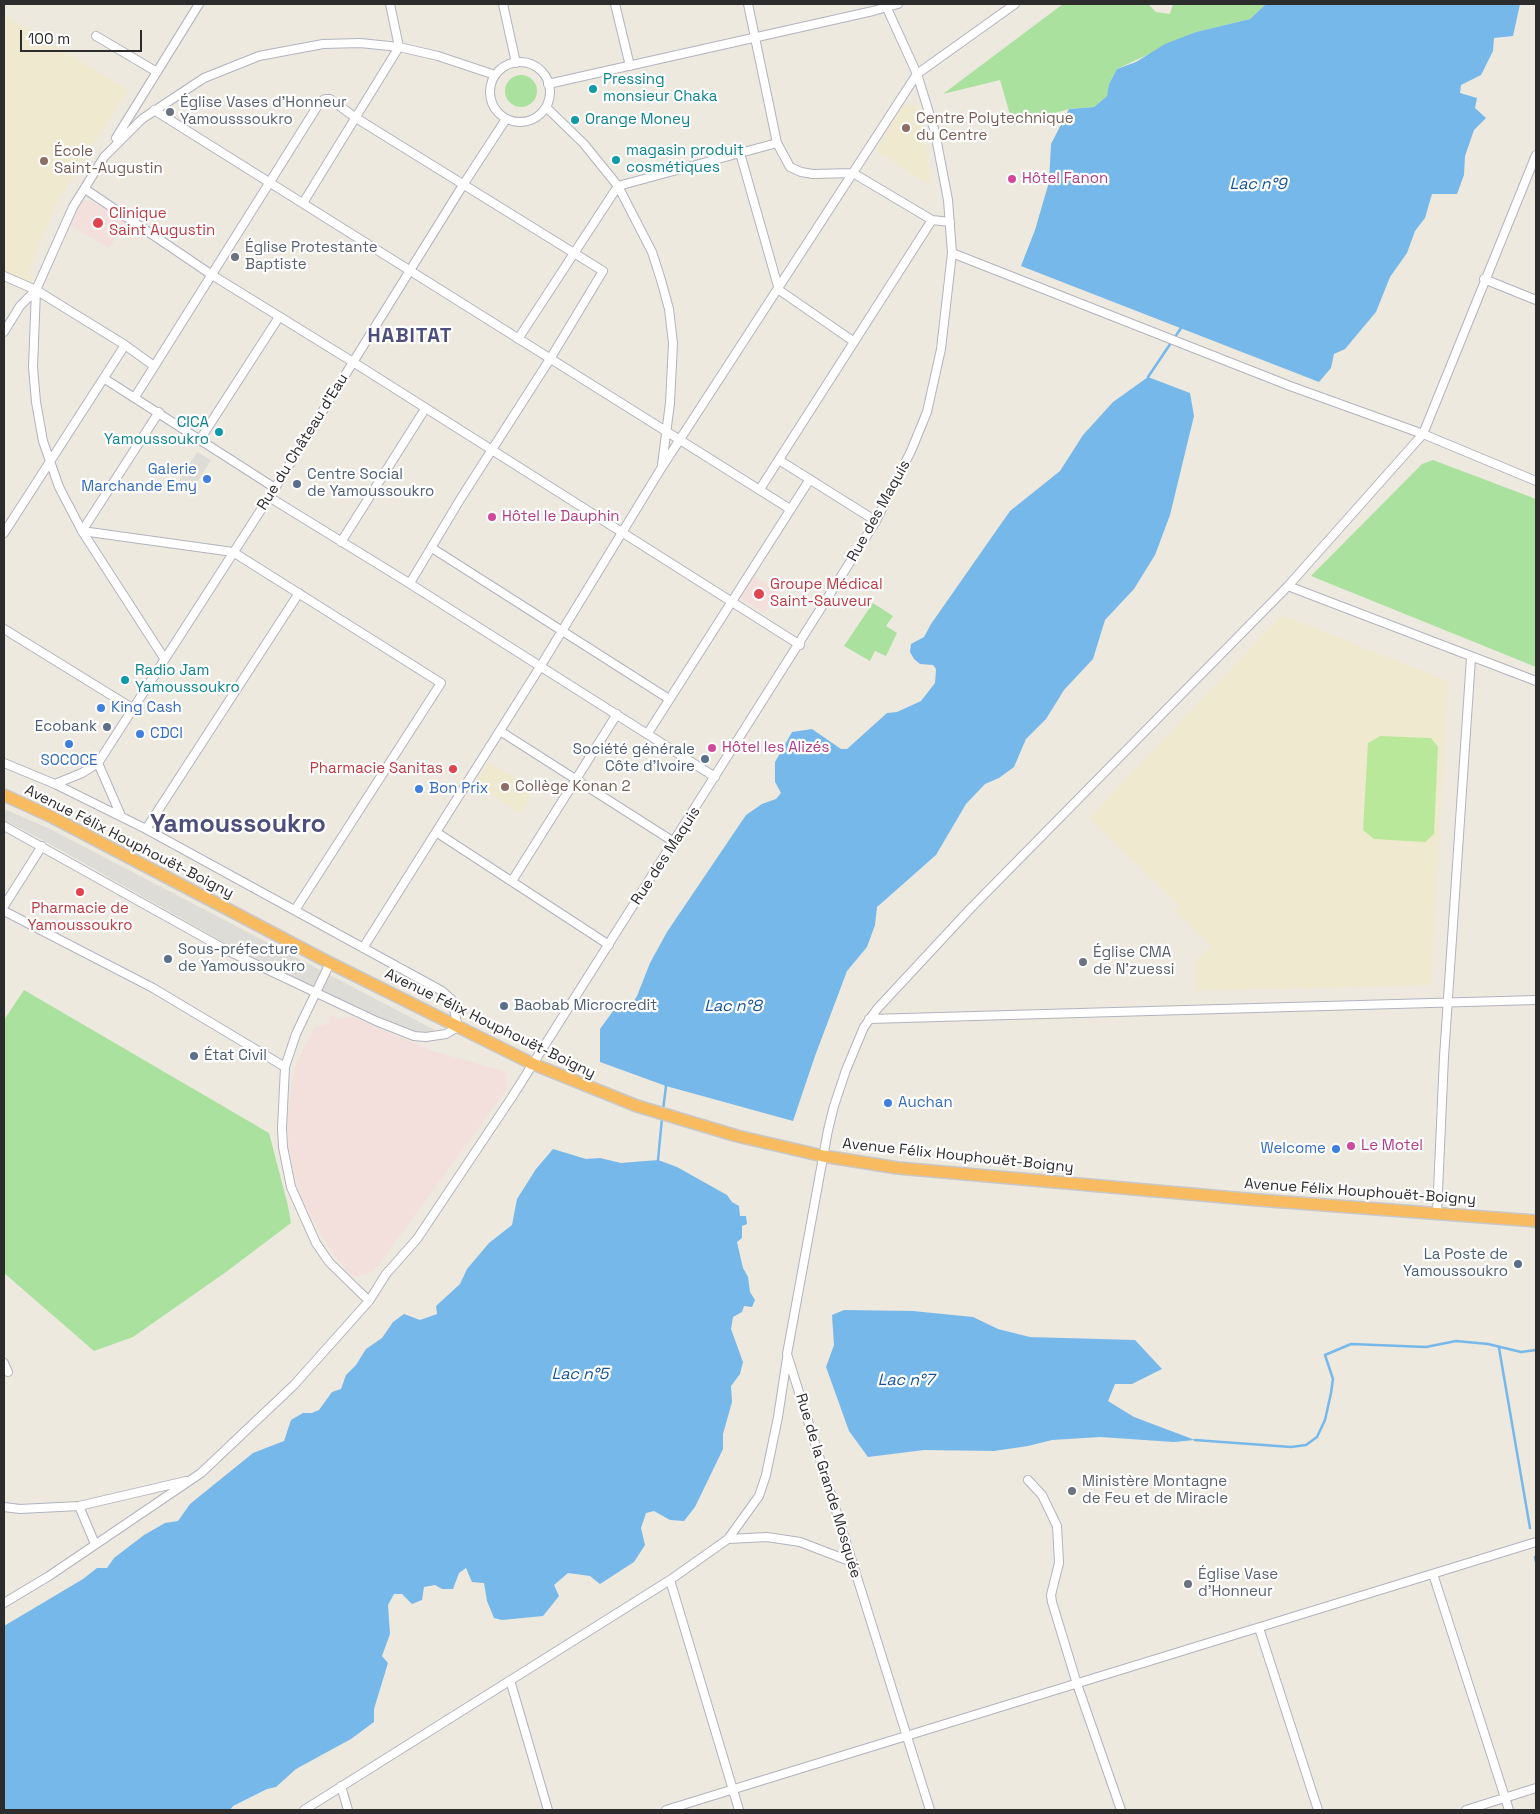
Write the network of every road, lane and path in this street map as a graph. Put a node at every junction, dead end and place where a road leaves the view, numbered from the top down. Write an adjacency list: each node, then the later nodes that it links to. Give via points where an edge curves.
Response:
1 (199, 4): 14 (street)
2 (390, 4): 11 (street)
3 (503, 4): 12 (street)
4 (615, 4): 13 (street)
5 (748, 4): 10 (street)
6 (898, 4): 8 (street)
7 (1015, 4): 15 (street)
8 (887, 6): 10 (street); 15 (street, Rue des Maquis)
9 (96, 36): 14 (street)
10 (756, 37): 13 (street); 22 (street)
11 (399, 47): 16 (street); 19 (street, via 323,44 258,56 204,78); 20 (street)
12 (516, 63): 16 (street); 17 (street, via 536,68)
13 (630, 66): 17 (street)
14 (157, 72): 25 (street)
15 (917, 74): 26 (street); 33 (street, Rue des Maquis, via 935,132)
16 (495, 75): 21 (street, via 490,95 492,105)
17 (548, 84): 18 (street, via 550,96)
18 (546, 107): 21 (street, via 539,116 528,121); 29 (street, via 584,144)
19 (154, 110): 25 (street, via 128,130); 27 (street)
20 (356, 118): 27 (street, via 330,99 322,100); 28 (street); 31 (street)
21 (506, 119): 28 (street, Rue du Château d'Eau)
22 (777, 143): 23 (street); 26 (street, via 790,167 801,172)
23 (740, 153): 29 (street); 41 (street)
24 (1536, 155): 39 (street)
25 (104, 157): 30 (street)
26 (852, 173): 32 (street); 41 (street)
27 (271, 184): 31 (street); 37 (street)
28 (463, 185): 34 (street); 36 (street, Rue du Château d'Eau)
29 (618, 186): 34 (street); 55 (street, via 652,252 668,309 673,343)
30 (85, 188): 37 (street); 40 (street, via 72,207)
31 (303, 203): 36 (street)
32 (932, 220): 33 (street); 46 (street)
33 (950, 222): 35 (street, Rue des Maquis)
34 (573, 253): 45 (street); 48 (street, via 603,271)
35 (952, 253): 56 (street, via 1290,386); 69 (street, Rue des Maquis, via 941,349 927,412)
36 (411, 271): 45 (street); 49 (street, Rue du Château d'Eau)
37 (212, 275): 43 (street); 50 (street)
38 (4, 276): 40 (street)
39 (1484, 279): 42 (street); 56 (street)
40 (36, 290): 44 (street, via 20,306); 47 (street); 60 (street, via 36,402)
41 (779, 290): 46 (street); 58 (street)
42 (1536, 300)
43 (279, 317): 49 (street); 57 (street)
44 (4, 332)
45 (518, 339): 48 (street)
46 (852, 342): 61 (street)
47 (125, 345): 50 (street); 51 (street)
48 (550, 359): 55 (street); 59 (street)
49 (353, 362): 53 (street); 65 (street, Rue du Château d'Eau)
50 (154, 366): 52 (street)
51 (105, 379): 52 (street); 60 (street)
52 (135, 397): 54 (street)
53 (426, 409): 59 (street); 73 (street)
54 (159, 412): 57 (street); 70 (street)
55 (667, 431): 58 (street); 62 (street)
56 (1423, 434): 64 (street); 77 (street, Rue de la Grande Mosquée)
57 (201, 438): 65 (street)
58 (681, 439): 62 (street); 66 (street)
59 (491, 451): 71 (street); 74 (street)
60 (49, 460): 70 (street); 72 (street)
61 (779, 460): 63 (street); 66 (street)
62 (662, 467): 71 (street)
63 (810, 479): 68 (street); 69 (street)
64 (1536, 481)
65 (275, 488): 67 (street, Rue du Château d'Eau)
66 (760, 489): 68 (street)
67 (269, 497): 73 (street); 75 (street, Rue du Château d'Eau)
68 (790, 509): 79 (street)
69 (876, 521): 82 (street, Rue des Maquis)
70 (82, 531): 75 (street); 83 (street)
71 (623, 532): 79 (street); 81 (street)
72 (4, 533)
73 (341, 542): 76 (street)
74 (432, 548): 76 (street); 81 (street)
75 (233, 552): 78 (street); 83 (street, Rue du Château d'Eau)
76 (410, 583): 85 (street)
77 (1288, 586): 84 (street); 114 (street, Rue de la Grande Mosquée, via 970,909)
78 (299, 593): 100 (street); 106 (street, via 441,683)
79 (730, 602): 82 (street); 87 (street)
80 (4, 629): 88 (street)
81 (561, 632): 85 (street); 87 (street)
82 (800, 645): 95 (street, Rue des Maquis)
83 (164, 658): 88 (street, Rue du Château d'Eau)
84 (1471, 658): 86 (street); 113 (street)
85 (540, 667): 89 (street); 90 (street)
86 (1536, 681)
87 (669, 699): 91 (street)
88 (132, 708): 93 (street, Rue du Château d'Eau)
89 (616, 714): 91 (street); 94 (street)
90 (500, 731): 94 (street); 101 (street)
91 (648, 733): 95 (street)
92 (4, 763): 96 (street)
93 (98, 763): 96 (street, Rue du Château d'Eau); 98 (street)
94 (575, 778): 102 (street); 104 (street)
95 (716, 778): 102 (street, Rue des Maquis)
96 (55, 784): 98 (street)
97 (4, 795): 110 (highway, Avenue Félix Houphouët-Boigny)
98 (123, 818): 100 (street)
99 (4, 826): 103 (street)
100 (146, 829): 106 (street)
101 (436, 832): 104 (street); 109 (street)
102 (674, 842): 108 (street, Rue des Maquis)
103 (42, 846): 105 (street); 111 (street, via 230,952)
104 (512, 881): 108 (street)
105 (4, 906)
106 (295, 910): 109 (street)
107 (4, 911): 117 (street, via 153,988)
108 (609, 945): 116 (street, Rue des Maquis)
109 (363, 948): 115 (street, via 448,995 455,1006)
110 (330, 963): 111 (street); 115 (highway, Avenue Félix Houphouët-Boigny)
111 (315, 993): 115 (street, via 414,1036 436,1037); 117 (street)
112 (1536, 1000): 113 (street)
113 (1448, 1003): 114 (street); 119 (street)
114 (869, 1019): 118 (street, Rue de la Grande Mosquée, via 846,1070)
115 (458, 1027): 116 (highway, Avenue Félix Houphouët-Boigny)
116 (533, 1064): 118 (highway, Avenue Félix Houphouët-Boigny, via 637,1106 737,1136); 121 (street, Rue des Maquis, via 417,1239 386,1274)
117 (285, 1067): 121 (street, via 282,1128 287,1172 295,1199 329,1262)
118 (823, 1156): 119 (highway, Avenue Félix Houphouët-Boigny, via 898,1168 1036,1181); 122 (street, Rue de la Grande Mosquée)
119 (1437, 1213): 120 (highway, Avenue Félix Houphouët-Boigny)
120 (1536, 1221)
121 (369, 1301): 125 (street, Rue des Maquis, via 294,1385)
122 (787, 1354): 129 (street, via 766,1475 759,1496); 132 (street, Rue de la Grande Mosquée)
123 (4, 1363): 124 (street)
124 (8, 1372)
125 (193, 1479): 127 (street); 131 (street, Rue des Maquis)
126 (1028, 1480): 138 (street, via 1042,1495 1057,1526 1059,1563 1051,1595)
127 (79, 1506): 128 (street); 131 (street)
128 (4, 1507)
129 (728, 1539): 132 (street, via 768,1537 800,1542); 134 (street)
130 (1536, 1542): 133 (street)
131 (95, 1544): 135 (street, Rue des Maquis)
132 (852, 1562): 139 (street, Rue de la Grande Mosquée)
133 (1432, 1574): 136 (street); 143 (street)
134 (670, 1580): 137 (street); 142 (street)
135 (4, 1603)
136 (1258, 1628): 138 (street); 151 (street)
137 (510, 1680): 140 (street); 146 (street)
138 (1076, 1684): 139 (street); 150 (street)
139 (906, 1736): 142 (street); 149 (street, Rue de la Grande Mosquée)
140 (341, 1786): 144 (street); 145 (street)
141 (1536, 1788): 143 (street)
142 (733, 1790): 147 (street); 148 (street)
143 (1505, 1798): 152 (street); 153 (street)
144 (304, 1810)
145 (348, 1810)
146 (548, 1810)
147 (666, 1810)
148 (739, 1810)
149 (930, 1810)
150 (1121, 1810)
151 (1318, 1810)
152 (1466, 1810)
153 (1509, 1810)

